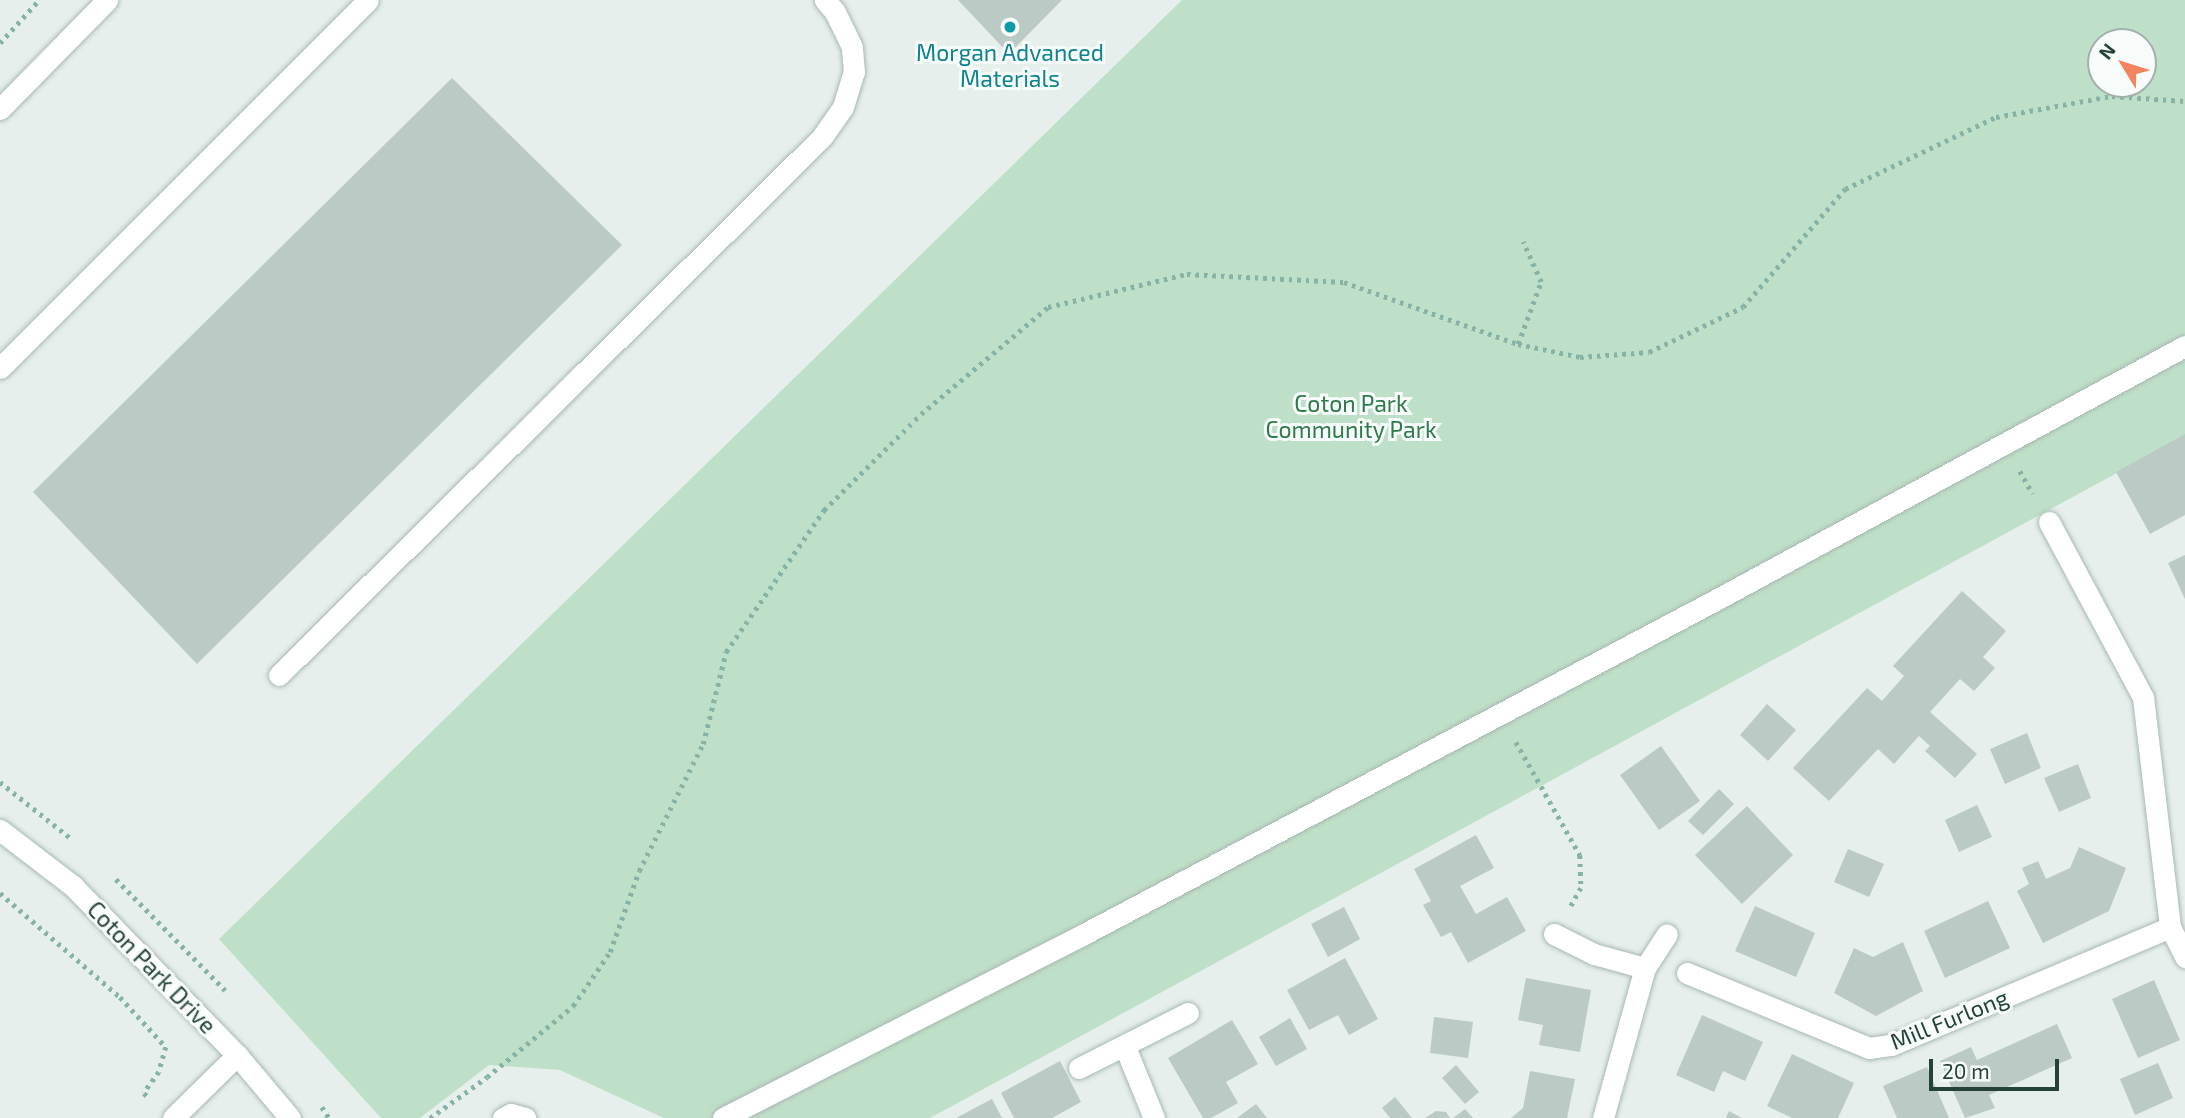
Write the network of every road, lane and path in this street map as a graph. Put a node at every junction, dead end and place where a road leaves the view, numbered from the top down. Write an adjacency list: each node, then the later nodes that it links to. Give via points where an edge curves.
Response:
1 (40, 0): 5 (path)
2 (107, 0): 7 (street)
3 (368, 0): 11 (street)
4 (825, 0): 14 (street, via 852,47 854,72 844,107 822,137)
5 (0, 43)
6 (2185, 101): 9 (path, via 2112,96 1996,117 1844,189 1743,307 1649,352 1580,357)
7 (0, 109)
8 (1523, 243): 9 (path, via 1541,282)
9 (1518, 344): 31 (path, via 1344,282 1187,274 1048,307 921,414 824,510 726,652 704,744 639,872 610,952 573,1006)
10 (2185, 346): 12 (street)
11 (0, 369)
12 (2005, 442): 13 (path); 15 (street)
13 (2049, 522): 18 (street, via 2143,696)
14 (279, 675)
15 (1500, 713): 19 (path, via 1580,855 1581,888); 34 (street, via 1084,934)
16 (0, 830): 26 (street, Coton Park Drive, via 73,886)
17 (0, 893): 28 (path, via 120,997 166,1047 159,1072 144,1093)
18 (2171, 927): 21 (street); 23 (street, Mill Furlong, via 1891,1045 1868,1048)
19 (1554, 934): 22 (street, via 1594,954)
20 (1667, 934): 22 (street)
21 (2185, 957)
22 (1645, 968): 36 (street)
23 (1687, 973)
24 (1188, 1013): 25 (street)
25 (1125, 1047): 27 (street); 35 (street)
26 (237, 1055): 29 (street); 30 (street, Coton Park Drive)
27 (1079, 1068)
28 (152, 1102)
29 (173, 1118)
30 (290, 1118)
31 (430, 1118)
32 (503, 1118): 33 (street, via 511,1114)
33 (525, 1118)
34 (723, 1118)
35 (1154, 1118)
36 (1603, 1118)

